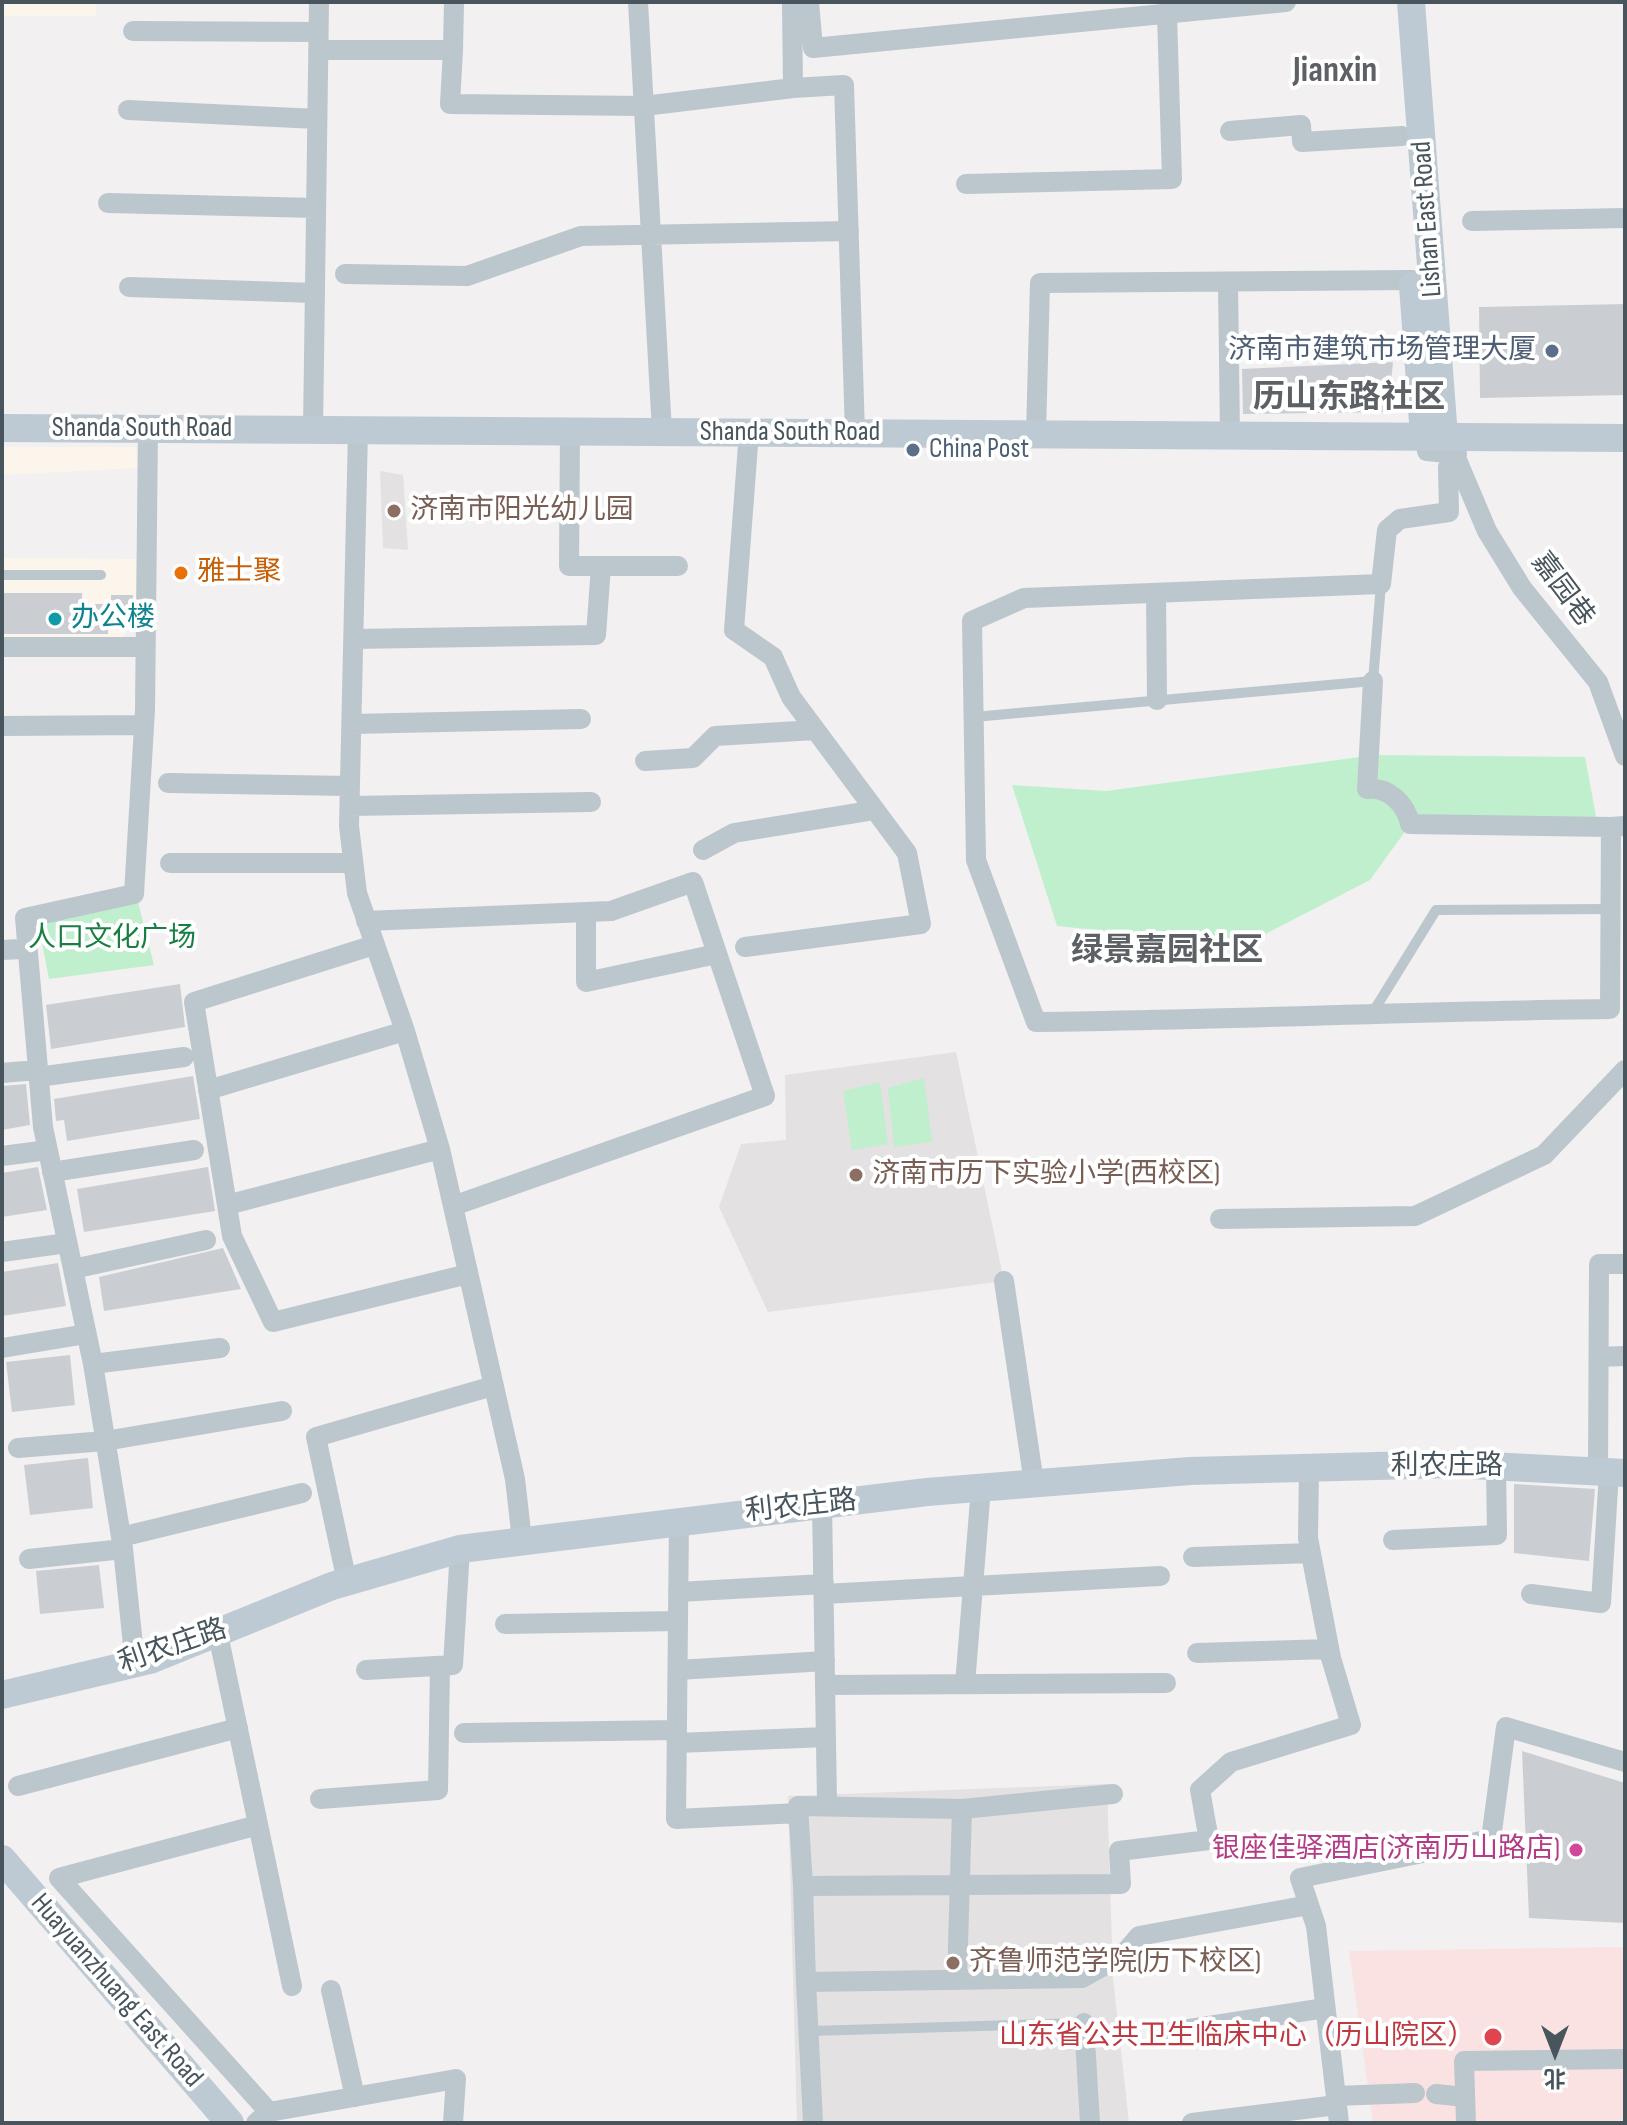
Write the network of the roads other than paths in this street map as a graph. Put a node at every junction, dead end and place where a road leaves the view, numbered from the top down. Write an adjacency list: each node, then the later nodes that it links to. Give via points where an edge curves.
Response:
1 (319, 2): 12 (street)
2 (454, 2): 13 (street)
3 (638, 2): 15 (street)
4 (792, 2): 14 (street)
5 (809, 2): 10 (street, via 813,48)
6 (1286, 2): 9 (street)
7 (1392, 2): 19 (street)
8 (1411, 2): 43 (street, Lishan East Road)
9 (1251, 4): 10 (street)
10 (1167, 14): 20 (street, via 1172,179)
11 (133, 31): 12 (street)
12 (318, 41): 13 (street); 17 (street)
13 (453, 50): 15 (street, via 450,104)
14 (793, 88): 15 (street); 25 (street, via 844,85)
15 (644, 106): 26 (street)
16 (128, 110): 17 (street)
17 (317, 119): 22 (street)
18 (1230, 131): 19 (street, via 1301,125 1302,142)
19 (1402, 136): 28 (street)
20 (966, 184)
21 (108, 203): 22 (street)
22 (316, 208): 31 (street)
23 (1625, 218): 24 (street)
24 (1472, 221)
25 (849, 231): 26 (street); 39 (street)
26 (651, 235): 27 (street, via 581,236 467,276); 37 (street)
27 (345, 274)
28 (1413, 280): 29 (street); 43 (street)
29 (1228, 284): 40 (street, via 1040,283); 41 (street)
30 (129, 287): 31 (street)
31 (315, 293): 34 (street)
32 (2, 428): 33 (street, Shanda South Road)
33 (148, 429): 34 (street, Shanda South Road); 52 (street)
34 (313, 430): 35 (street, Shanda South Road)
35 (358, 430): 36 (street, Shanda South Road); 50 (street)
36 (570, 431): 37 (street, Shanda South Road); 44 (street, via 569,566)
37 (662, 432): 38 (street, Shanda South Road)
38 (749, 432): 39 (street, Shanda South Road); 60 (street, via 734,630 773,657 791,697)
39 (855, 433): 40 (street, Shanda South Road)
40 (1036, 434): 41 (street, Shanda South Road)
41 (1230, 435): 43 (street, Shanda South Road)
42 (1625, 438): 43 (street, Shanda South Road)
43 (1442, 442): 48 (street, via 1449,512 1400,519 1387,530); 61 (street, 嘉园巷, via 1522,588 1598,682)
44 (601, 566): 45 (street); 50 (street, via 596,635)
45 (678, 566)
46 (2, 575): 47 (lane)
47 (101, 575)
48 (1381, 584): 49 (street); 53 (lane)
49 (1156, 593): 54 (street); 55 (street, via 1024,598 972,621)
50 (354, 639): 57 (street)
51 (2, 647): 52 (street)
52 (145, 647): 58 (street)
53 (1373, 681): 54 (lane); 67 (street, via 1367,789 1375,788 1407,808 1410,824)
54 (1157, 700): 55 (lane)
55 (974, 717): 77 (street, via 976,860 1036,1022)
56 (581, 719): 57 (street)
57 (352, 724): 64 (street)
58 (144, 725): 59 (street); 82 (street, via 134,894 25,918)
59 (2, 726)
60 (815, 730): 62 (street, via 715,736 693,758); 66 (street)
61 (1625, 756)
62 (645, 761)
63 (168, 783): 64 (street)
64 (350, 796): 65 (street); 70 (street)
65 (591, 802)
66 (875, 810): 68 (street, via 734,833); 75 (street, via 907,853 921,924)
67 (1618, 826): 71 (street)
68 (703, 850)
69 (170, 863): 70 (street)
70 (353, 863): 73 (street)
71 (1610, 909): 77 (lane, via 1436,910); 77 (street, via 1610,1009)
72 (586, 912): 73 (street); 76 (street, via 586,982); 90 (street, via 611,911 693,882 765,1096)
73 (366, 921): 74 (street)
74 (374, 945): 78 (street); 83 (street, via 194,1002)
75 (745, 947)
76 (712, 955)
77 (1373, 1012)
78 (405, 1031): 83 (street); 84 (street)
79 (184, 1057): 82 (street)
80 (1625, 1070): 91 (street, via 1544,1155 1415,1216)
81 (2, 1073): 82 (street)
82 (37, 1074): 85 (street)
83 (208, 1090): 89 (street)
84 (440, 1149): 89 (street); 90 (street)
85 (48, 1150): 87 (street); 88 (street)
86 (194, 1150): 88 (street)
87 (2, 1156)
88 (52, 1172): 93 (street)
89 (227, 1205): 97 (street, via 232,1236 273,1322)
90 (453, 1206): 97 (street)
91 (1220, 1219)
92 (206, 1240): 96 (street)
93 (67, 1243): 94 (street); 96 (street)
94 (2, 1252)
95 (1625, 1264): 103 (street, via 1599,1264)
96 (73, 1269): 99 (street)
97 (468, 1274): 105 (street)
98 (1004, 1281): 112 (street)
99 (86, 1334): 100 (street); 104 (street)
100 (2, 1348)
101 (220, 1348): 104 (street)
102 (1625, 1356): 103 (street)
103 (1599, 1357): 111 (street)
104 (93, 1364): 107 (street)
105 (493, 1386): 117 (street, via 515,1479); 127 (street, via 316,1437)
106 (282, 1411): 107 (street)
107 (105, 1441): 108 (street); 119 (street)
108 (18, 1448)
109 (1496, 1466): 110 (street, 利农庄路); 111 (street, 利农庄路); 118 (street, via 1497,1535)
110 (1309, 1468): 112 (street, 利农庄路); 121 (street)
111 (1610, 1472): 124 (street)
112 (1034, 1483): 113 (street, 利农庄路)
113 (981, 1488): 115 (street, 利农庄路); 128 (street)
114 (302, 1493): 119 (street)
115 (822, 1504): 116 (street, 利农庄路); 129 (street)
116 (679, 1520): 117 (street, 利农庄路); 130 (street)
117 (522, 1540): 120 (street, 利农庄路)
118 (1393, 1540)
119 (122, 1543): 123 (street); 138 (street)
120 (460, 1549): 127 (street, 利农庄路); 139 (street, via 453,1665)
121 (1311, 1553): 122 (street); 135 (street)
122 (1193, 1557)
123 (29, 1559)
124 (1603, 1560): 125 (street); 131 (street, via 1601,1603)
125 (1625, 1562)
126 (1160, 1576): 128 (street)
127 (347, 1582): 138 (street, 利农庄路)
128 (973, 1586): 129 (street); 143 (street)
129 (824, 1589): 130 (street); 137 (street)
130 (678, 1592): 132 (street)
131 (1531, 1594)
132 (678, 1621): 133 (street); 141 (street)
133 (505, 1624)
134 (219, 1639): 146 (street)
135 (1329, 1649): 136 (street); 159 (street, via 1351,1725 1231,1762 1200,1790 1209,1840 1119,1851 1121,1884)
136 (1197, 1653)
137 (825, 1661): 141 (street); 144 (street)
138 (135, 1664): 145 (street, 利农庄路)
139 (440, 1666): 140 (street); 153 (street, via 438,1790)
140 (366, 1670)
141 (678, 1670): 148 (street)
142 (1166, 1683): 143 (street)
143 (965, 1684): 144 (street)
144 (825, 1685): 149 (street)
145 (2, 1695)
146 (238, 1728): 151 (street); 157 (street)
147 (464, 1733): 148 (street)
148 (677, 1737): 149 (street); 156 (street, via 676,1819)
149 (826, 1737): 154 (street)
150 (1625, 1762): 161 (street, via 1506,1727 1491,1839 1300,1878)
151 (18, 1786)
152 (1113, 1794): 155 (street)
153 (320, 1799)
154 (827, 1801)
155 (962, 1809): 156 (street, via 798,1806); 159 (street)
156 (799, 1813): 160 (street)
157 (258, 1825): 164 (street); 174 (street, via 59,1878)
158 (2, 1859): 175 (street, Huayuanzhuang East Road)
159 (959, 1885): 160 (street); 162 (street)
160 (803, 1886): 163 (street)
161 (1309, 1905): 162 (street, via 1139,1936 1123,1955 1082,1978); 166 (street)
162 (957, 1980): 163 (street)
163 (806, 1982): 168 (street)
164 (292, 1986)
165 (331, 1990): 171 (street)
166 (1325, 2008): 169 (street); 173 (street)
167 (1084, 2023): 168 (lane); 178 (street)
168 (811, 2031): 177 (street)
169 (1157, 2034)
170 (1625, 2059): 172 (street, via 1464,2061)
171 (355, 2097): 174 (street); 176 (street, via 456,2079)
172 (1465, 2097): 173 (street, via 1425,2094); 180 (street)
173 (1337, 2108): 179 (street)
174 (263, 2118)
175 (230, 2123)
176 (453, 2123)
177 (813, 2123)
178 (1090, 2123)
179 (1192, 2123)
180 (1466, 2123)

